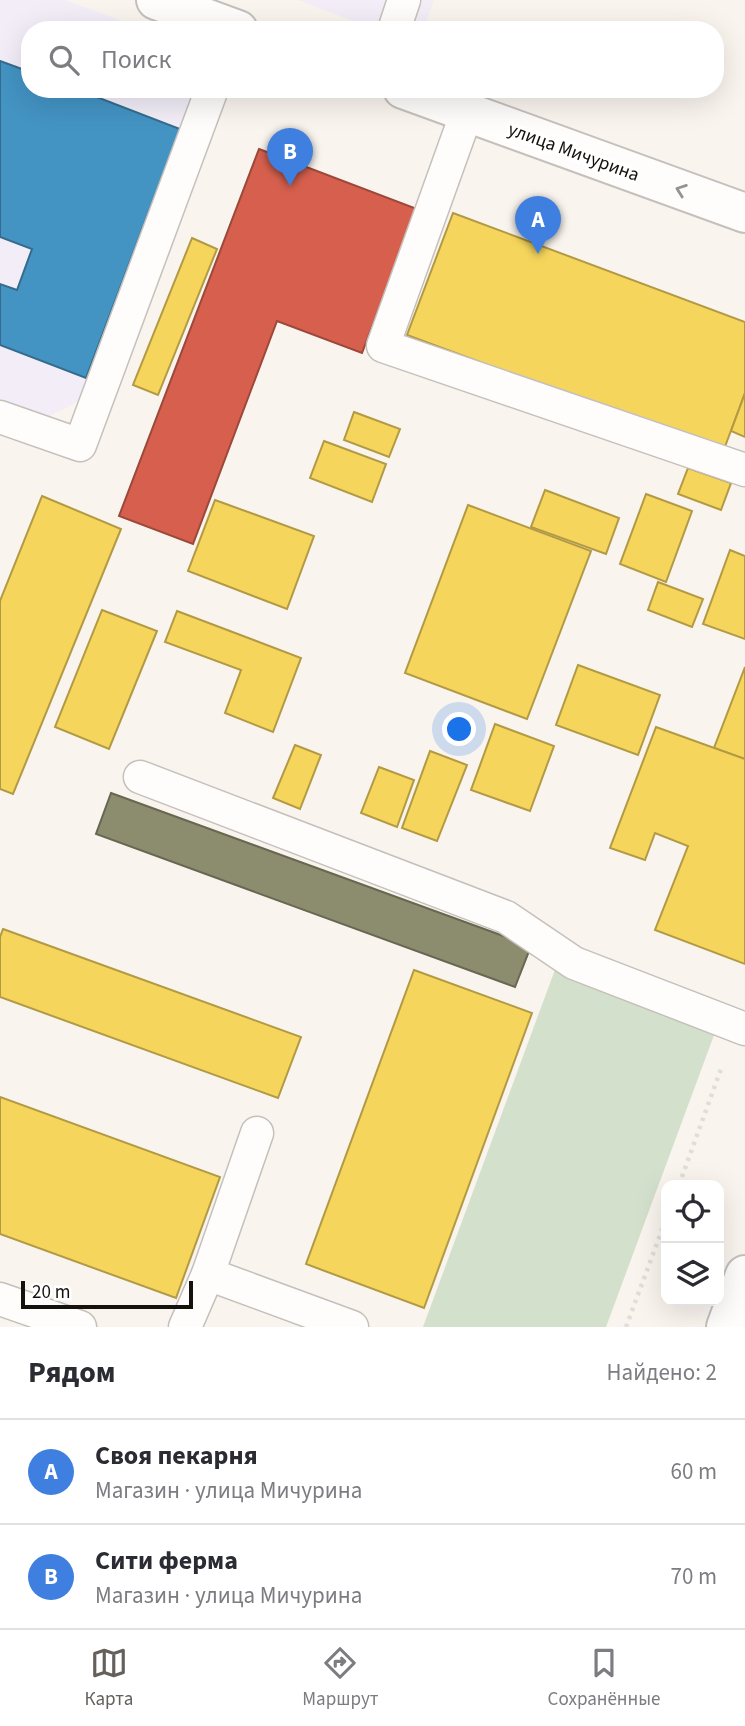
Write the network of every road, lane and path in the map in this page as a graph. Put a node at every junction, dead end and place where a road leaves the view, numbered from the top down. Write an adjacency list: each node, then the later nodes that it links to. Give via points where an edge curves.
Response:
1 (156, 0): 3 (street)
2 (404, 0): 4 (lane)
3 (214, 21)
4 (397, 21)
5 (209, 98): 9 (lane, via 80,445)
6 (428, 98): 7 (street, улица Мичурина)
7 (467, 112): 8 (street, улица Мичурина, one-way to 7); 10 (lane, via 383,346)
8 (745, 213)
9 (0, 417)
10 (745, 470)
11 (140, 777): 12 (lane, via 506,917 574,963)
12 (741, 1027): 14 (path)
13 (257, 1133): 16 (lane)
14 (680, 1180)
15 (661, 1232): 22 (path)
16 (208, 1274): 20 (lane); 21 (lane)
17 (745, 1276): 23 (street)
18 (0, 1299): 19 (lane)
19 (80, 1327)
20 (185, 1327)
21 (352, 1327)
22 (626, 1327)
23 (726, 1327)

